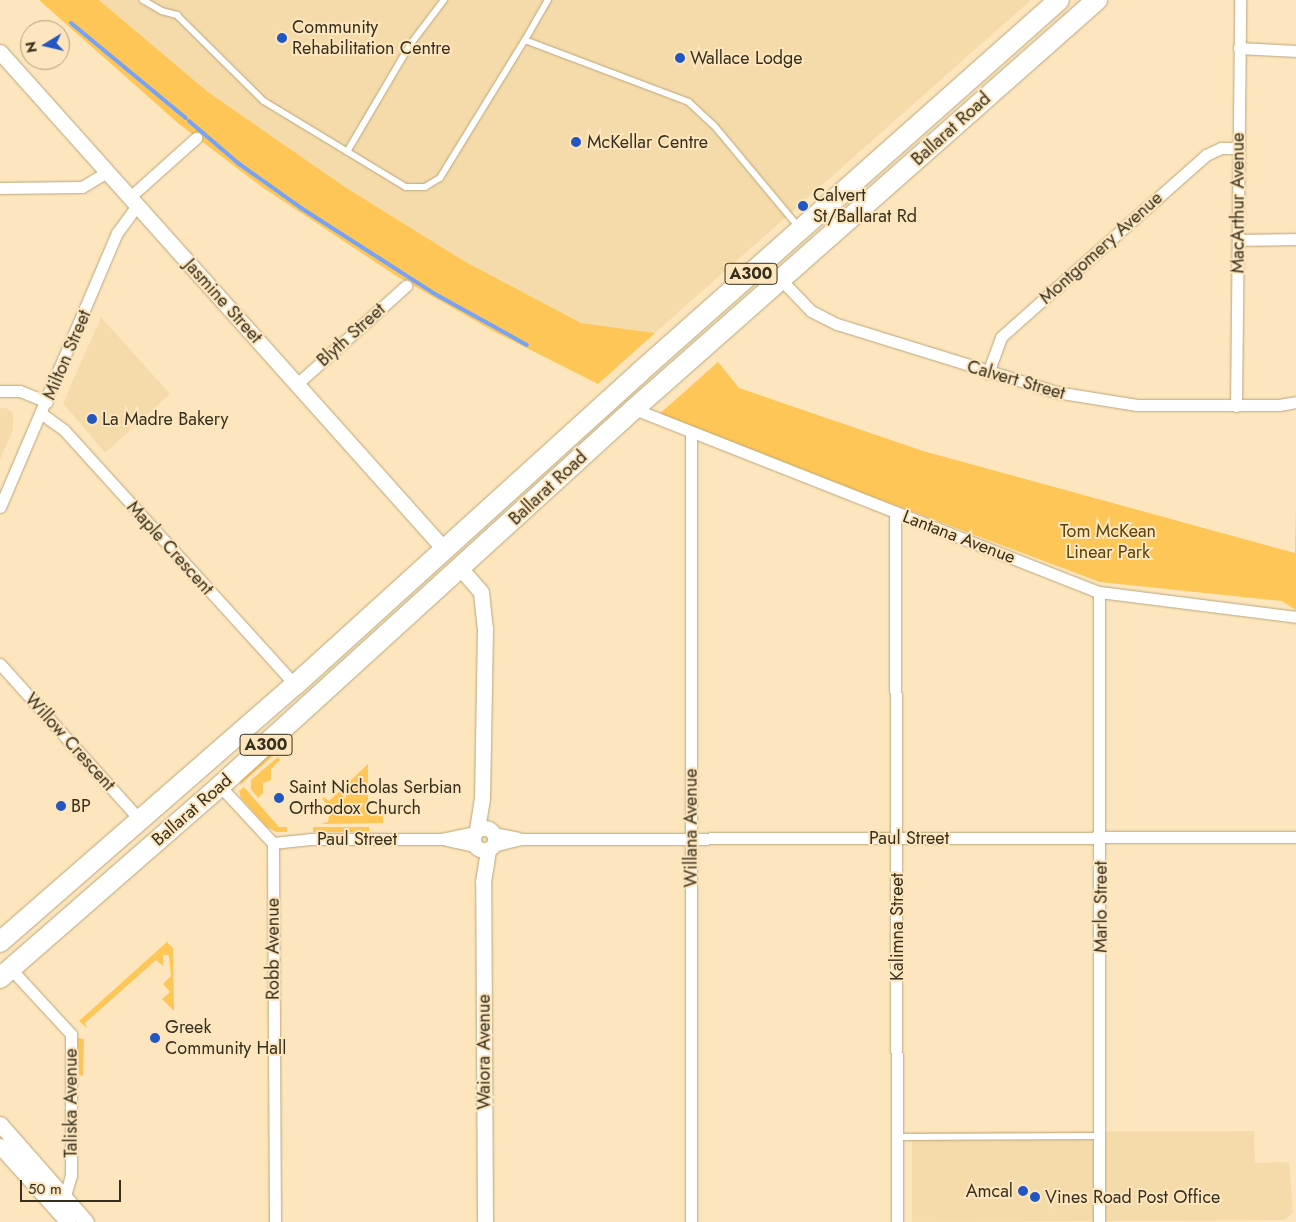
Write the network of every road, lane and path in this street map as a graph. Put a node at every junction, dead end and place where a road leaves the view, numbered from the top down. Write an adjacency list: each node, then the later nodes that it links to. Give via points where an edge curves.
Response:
1 (143, 0): 13 (lane, via 162,12 177,16 264,101)
2 (444, 0): 13 (lane, via 410,45)
3 (548, 0): 7 (lane)
4 (1059, 0): 17 (highway, Ballarat Road / A300)
5 (1097, 0): 21 (highway, Ballarat Road / A300)
6 (1240, 0): 8 (street, MacArthur Avenue)
7 (524, 40): 13 (lane, via 434,184 406,187); 17 (lane, via 689,102 714,125)
8 (1239, 48): 9 (street); 12 (street, MacArthur Avenue)
9 (1296, 51)
10 (0, 52): 14 (street, Jasmine Street)
11 (196, 138): 16 (street, Milton Street)
12 (1237, 148): 19 (street, MacArthur Avenue); 23 (street, Montgomery Avenue, via 1221,148 1206,155 1001,338)
13 (347, 152)
14 (107, 172): 15 (street, via 82,187); 16 (street, Jasmine Street)
15 (0, 188)
16 (134, 201): 24 (street, Jasmine Street); 26 (street, Milton Street)
17 (802, 230): 20 (highway, Ballarat Road / A300)
18 (1296, 239): 19 (street)
19 (1238, 240): 28 (street, MacArthur Avenue)
20 (765, 263): 21 (street, Calvert Street); 34 (highway, Ballarat Road / A300)
21 (782, 279): 23 (street, Calvert Street, via 811,311 837,324); 29 (highway, Ballarat Road / A300)
22 (406, 286): 24 (street, Blyth Street)
23 (988, 373): 28 (street, Calvert Street, via 1105,402)
24 (297, 384): 34 (street, Jasmine Street)
25 (0, 391): 26 (street, via 20,391)
26 (47, 402): 30 (street, Milton Street)
27 (1296, 402): 28 (street, Calvert Street)
28 (1236, 406)
29 (634, 410): 31 (street, Lantana Avenue); 35 (highway, Ballarat Road / A300)
30 (42, 414): 32 (street, Milton Street); 39 (street, Maple Crescent, via 64,430)
31 (691, 434): 33 (street, Lantana Avenue); 46 (street, Willana Avenue)
32 (0, 507)
33 (894, 512): 36 (street, Lantana Avenue); 43 (street, Kalimna Street)
34 (445, 550): 35 (highway); 39 (highway, Ballarat Road / A300)
35 (461, 568): 40 (highway, Ballarat Road / A300); 45 (street, Waiora Avenue, via 481,592 485,628)
36 (1099, 592): 37 (street, Lantana Avenue); 44 (street, Marlo Street)
37 (1296, 617)
38 (0, 664): 41 (street, Willow Crescent)
39 (295, 685): 41 (highway, Ballarat Road / A300)
40 (220, 786): 47 (street); 49 (highway, Ballarat Road / A300)
41 (139, 819): 48 (highway, Ballarat Road / A300)
42 (1296, 837): 44 (street, Paul Street)
43 (896, 838): 44 (street, Paul Street); 46 (street, Paul Street); 52 (street, Kalimna Street)
44 (1101, 838): 51 (street, Marlo Street)
45 (484, 839): 46 (street, Paul Street); 47 (street, Paul Street, via 310,839); 57 (street, Waiora Avenue)
46 (691, 839): 58 (street, Willana Avenue)
47 (273, 843): 56 (street, Robb Avenue)
48 (0, 942)
49 (5, 973): 54 (street, Taliska Avenue, via 71,1034 71,1175)
50 (0, 1124): 54 (street)
51 (1100, 1136): 52 (lane); 60 (street, Marlo Street)
52 (897, 1137): 59 (street, Kalimna Street)
53 (0, 1146): 55 (street)
54 (64, 1200): 55 (street)
55 (78, 1221)
56 (275, 1222)
57 (484, 1222)
58 (691, 1222)
59 (897, 1222)
60 (1099, 1222)

